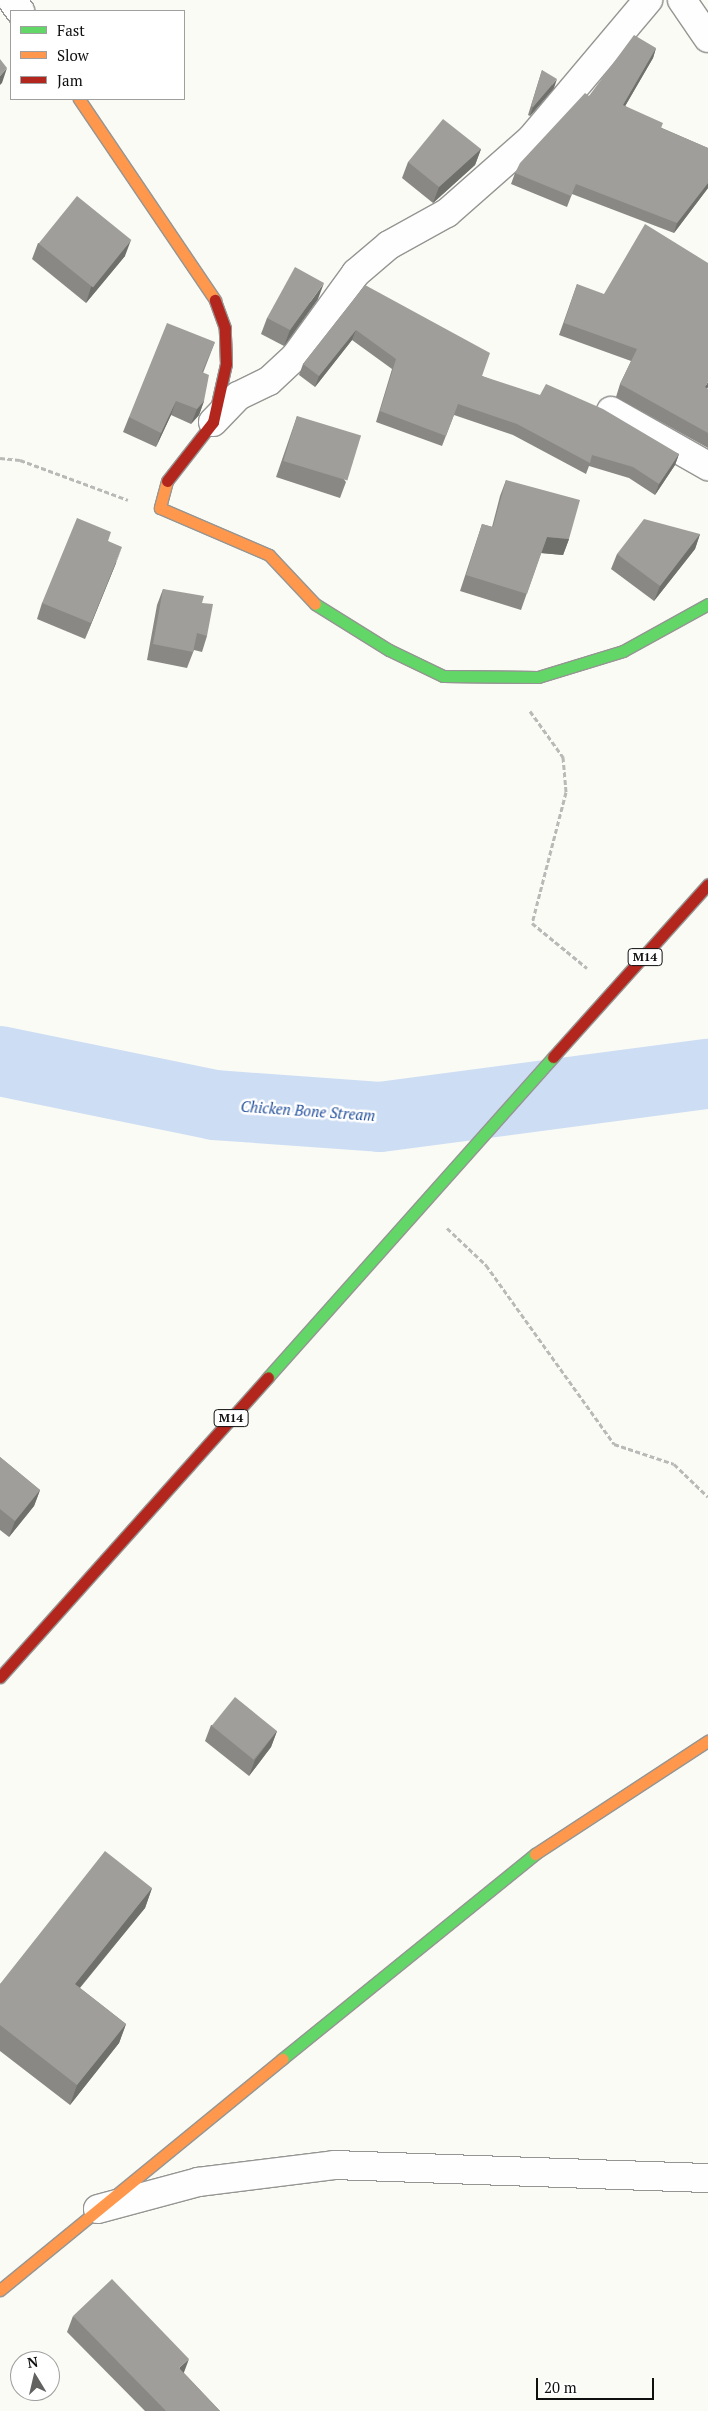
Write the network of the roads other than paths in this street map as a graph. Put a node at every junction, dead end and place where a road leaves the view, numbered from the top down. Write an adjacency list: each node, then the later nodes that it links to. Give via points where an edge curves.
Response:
1 (648, 0): 6 (street, via 530,139 447,213 389,245 356,273 295,357 269,381 238,396)
2 (682, 0): 3 (street)
3 (708, 38)
4 (80, 100): 6 (main road, via 218,305 225,328 226,364)
5 (611, 410): 7 (street)
6 (212, 422): 8 (main road, via 169,475 160,508 269,554 305,598 389,650 443,676 538,677 623,651)
7 (708, 466)
8 (708, 604)
9 (708, 884): 10 (main road, M14, via 464,1162)
10 (0, 1677)
11 (708, 1741): 13 (main road, via 517,1866)
12 (708, 2178): 13 (street, via 419,2164 334,2165 198,2182)
13 (98, 2209): 14 (main road)
14 (0, 2290)

